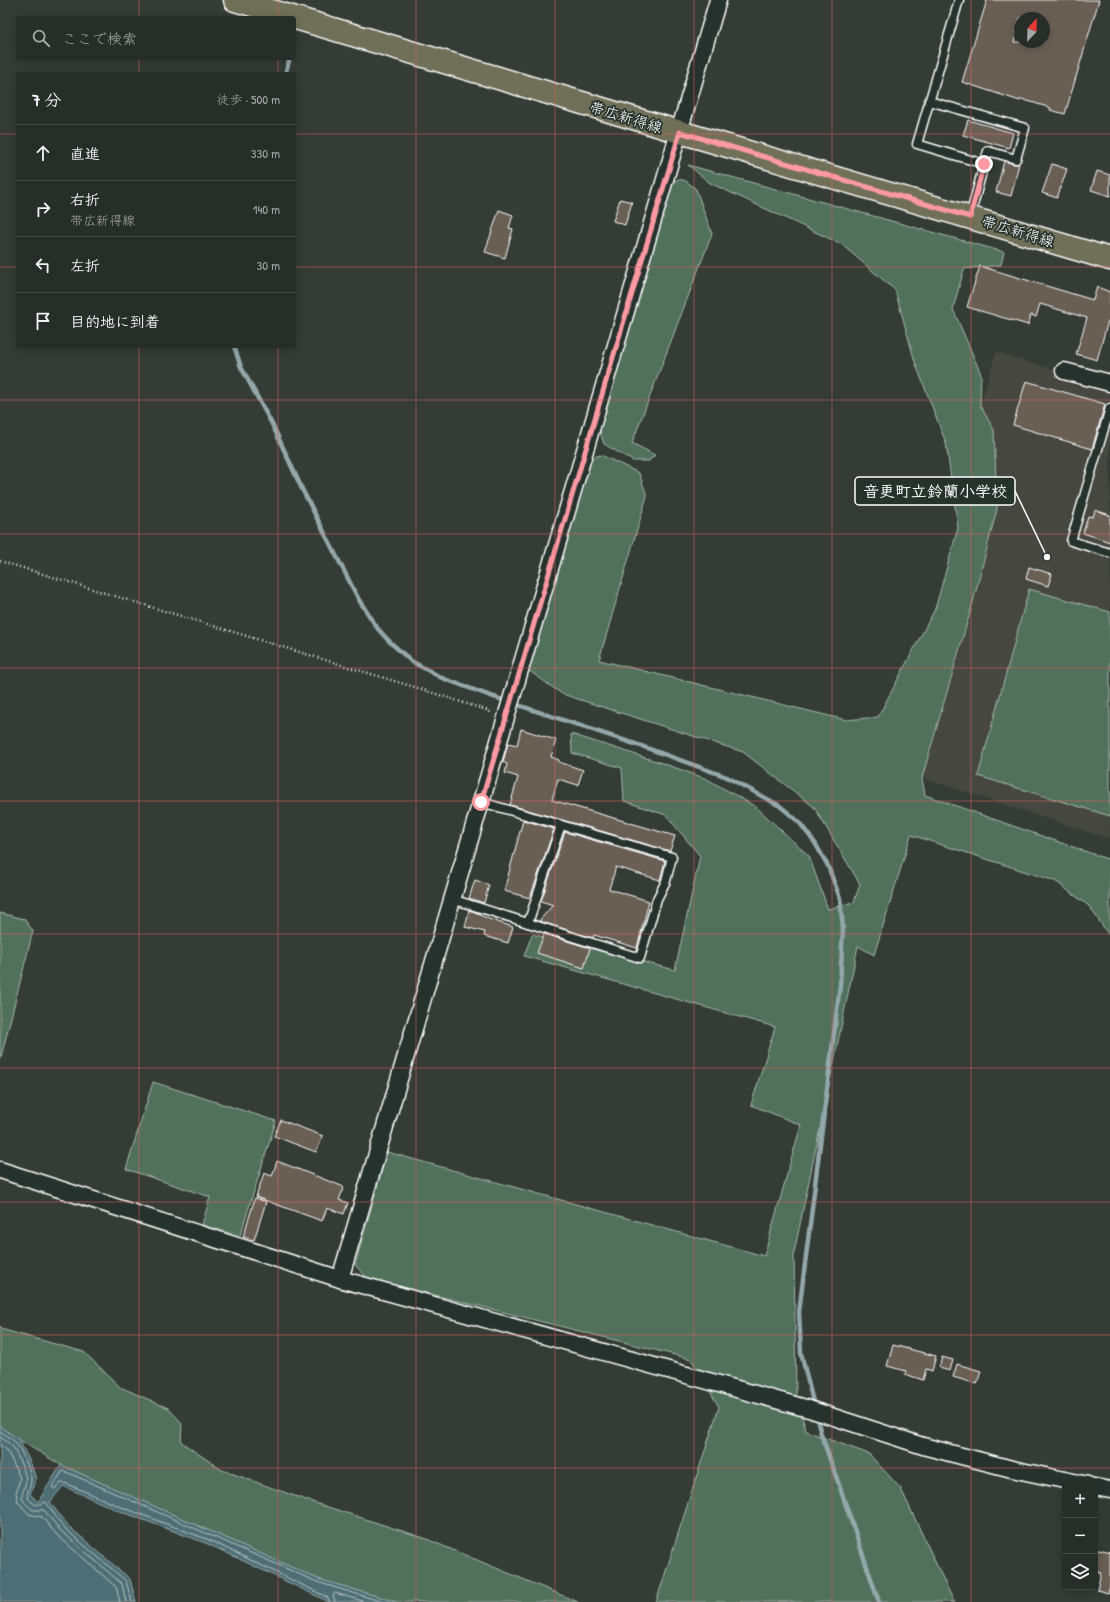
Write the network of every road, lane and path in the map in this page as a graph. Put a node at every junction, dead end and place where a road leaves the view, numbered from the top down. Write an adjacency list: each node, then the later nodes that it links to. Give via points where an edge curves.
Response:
1 (235, 0): 4 (main road, 帯広新得線)
2 (718, 0): 7 (street)
3 (959, 0): 6 (lane)
4 (289, 16)
5 (296, 18): 7 (main road, 帯広新得線)
6 (929, 101): 8 (lane, via 917,144); 8 (lane, via 1025,128 1016,159 988,151)
7 (680, 132): 9 (main road, 帯広新得線); 16 (street)
8 (984, 164): 9 (lane)
9 (970, 217): 10 (main road, 帯広新得線)
10 (1110, 258)
11 (1064, 370): 12 (street)
12 (1110, 383)
13 (1110, 408): 14 (lane, via 1071,541)
14 (1110, 552)
15 (0, 561): 16 (path)
16 (506, 717): 17 (street)
17 (481, 802): 18 (lane); 19 (street)
18 (561, 825): 20 (lane); 20 (lane, via 672,857 666,881 657,899 640,958)
19 (452, 899): 20 (lane); 22 (street)
20 (528, 923)
21 (0, 1170): 22 (street)
22 (340, 1279): 23 (street, via 809,1409 923,1446)
23 (1074, 1482)
24 (1098, 1487): 25 (street)
25 (1110, 1490)

